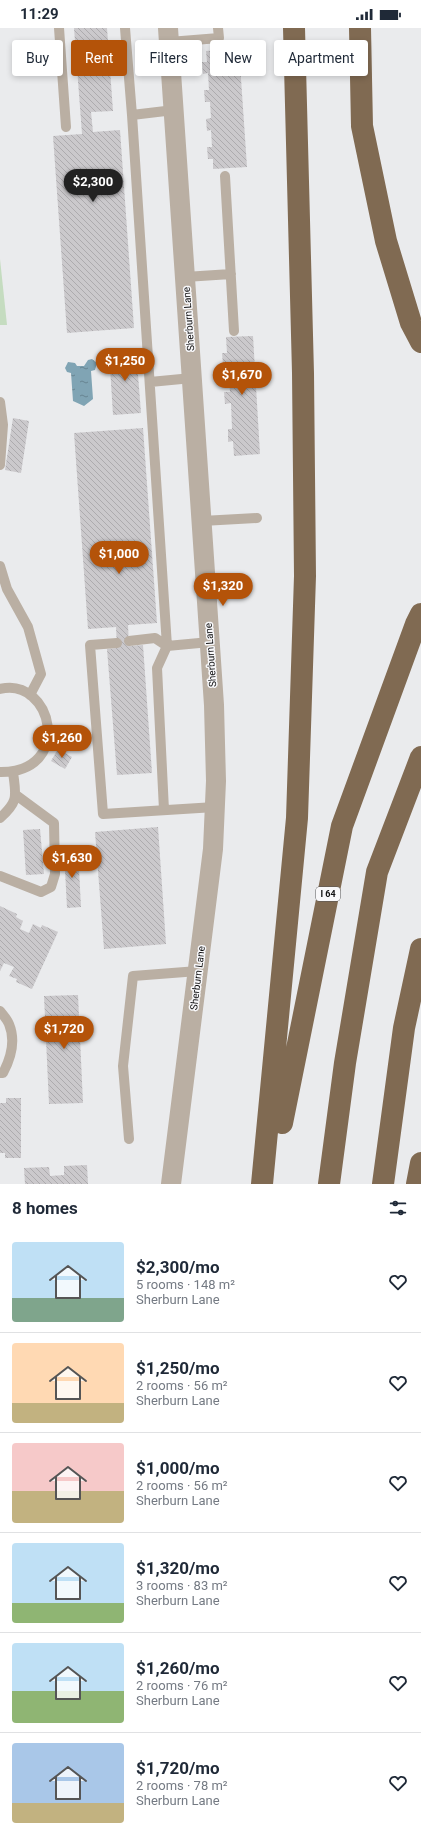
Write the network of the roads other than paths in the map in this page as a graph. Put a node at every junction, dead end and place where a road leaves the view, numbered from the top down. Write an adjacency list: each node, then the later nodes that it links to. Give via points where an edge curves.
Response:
1 (59, 28): 9 (lane)
2 (125, 28): 8 (lane)
3 (218, 28): 6 (lane, via 218,38)
4 (294, 28): 44 (highway, via 303,373 305,576 297,818)
5 (360, 28): 14 (highway, via 362,126 386,241 411,323)
6 (169, 35): 7 (street, Sherburn Lane)
7 (174, 110): 8 (lane); 12 (street, Sherburn Lane)
8 (132, 115): 16 (lane)
9 (66, 126)
10 (225, 176): 11 (lane)
11 (231, 274): 12 (lane); 13 (lane)
12 (185, 276): 15 (street, Sherburn Lane)
13 (234, 330)
14 (421, 342)
15 (192, 378): 16 (lane); 20 (street, Sherburn Lane)
16 (150, 382): 26 (lane)
17 (0, 402): 18 (lane, via 3,425)
18 (0, 465)
19 (257, 518): 20 (lane)
20 (202, 521): 24 (street, Sherburn Lane)
21 (0, 566): 28 (lane, via 7,588 28,627 41,674)
22 (421, 614): 45 (highway, I 64, via 342,826 285,1103)
23 (129, 641): 26 (lane, via 155,638)
24 (210, 642): 26 (lane); 33 (street, Sherburn Lane)
25 (117, 643): 34 (lane, via 90,645 103,814)
26 (167, 646): 34 (lane, via 157,668)
27 (0, 689): 28 (lane, via 17,690)
28 (30, 695): 31 (lane, via 40,704 46,715 49,727 48,740 35,761)
29 (421, 758): 46 (highway, via 377,872 345,1063)
30 (0, 772): 31 (lane)
31 (13, 772): 32 (lane)
32 (16, 795): 35 (lane, via 12,808); 36 (lane, via 54,823 55,874 51,887 41,892)
33 (215, 807): 34 (lane); 38 (street, Sherburn Lane, via 213,849)
34 (164, 810)
35 (0, 818)
36 (0, 876)
37 (421, 949): 47 (highway, via 404,1028)
38 (198, 971): 41 (lane, via 133,976 123,1066); 43 (street, Sherburn Lane)
39 (0, 1011): 40 (lane, via 10,1024 13,1044 11,1059 3,1073)
40 (0, 1073)
41 (129, 1139)
42 (421, 1162): 48 (highway)
43 (171, 1184)
44 (262, 1184)
45 (273, 1184)
46 (329, 1184)
47 (382, 1184)
48 (417, 1184)

